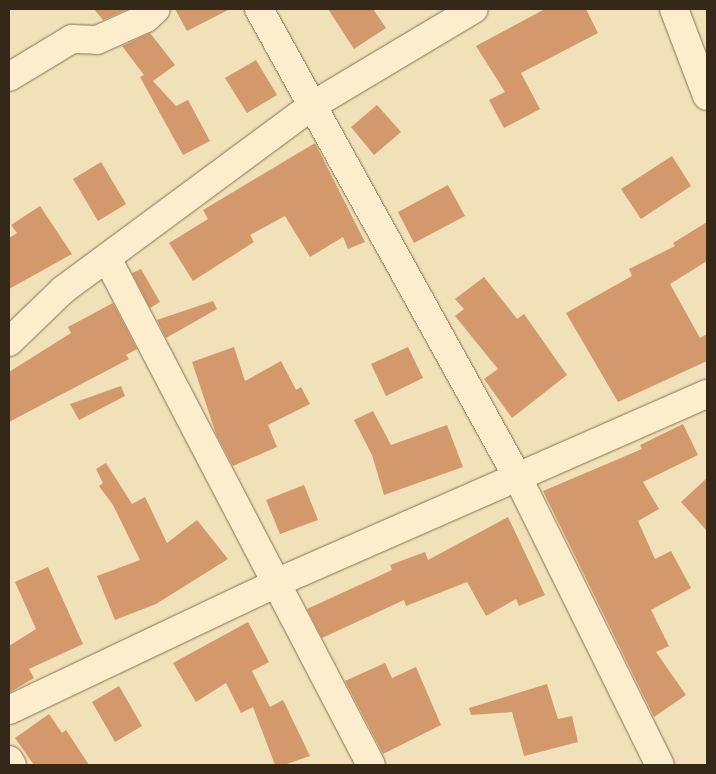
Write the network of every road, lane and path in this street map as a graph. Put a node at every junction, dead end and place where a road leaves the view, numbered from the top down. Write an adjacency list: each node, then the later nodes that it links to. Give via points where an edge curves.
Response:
1 (156, 9): 5 (street, via 146,18 97,40 72,39)
2 (259, 9): 7 (street)
3 (474, 9): 7 (street)
4 (674, 9): 6 (street)
5 (9, 77)
6 (707, 96)
7 (313, 105): 8 (street); 11 (street)
8 (108, 260): 9 (street, via 63,290); 12 (street)
9 (9, 342)
10 (706, 403): 11 (street)
11 (518, 478): 12 (street); 17 (street)
12 (276, 583): 13 (street); 16 (street)
13 (9, 710)
14 (9, 760): 15 (street)
15 (12, 765)
16 (371, 765)
17 (660, 765)

